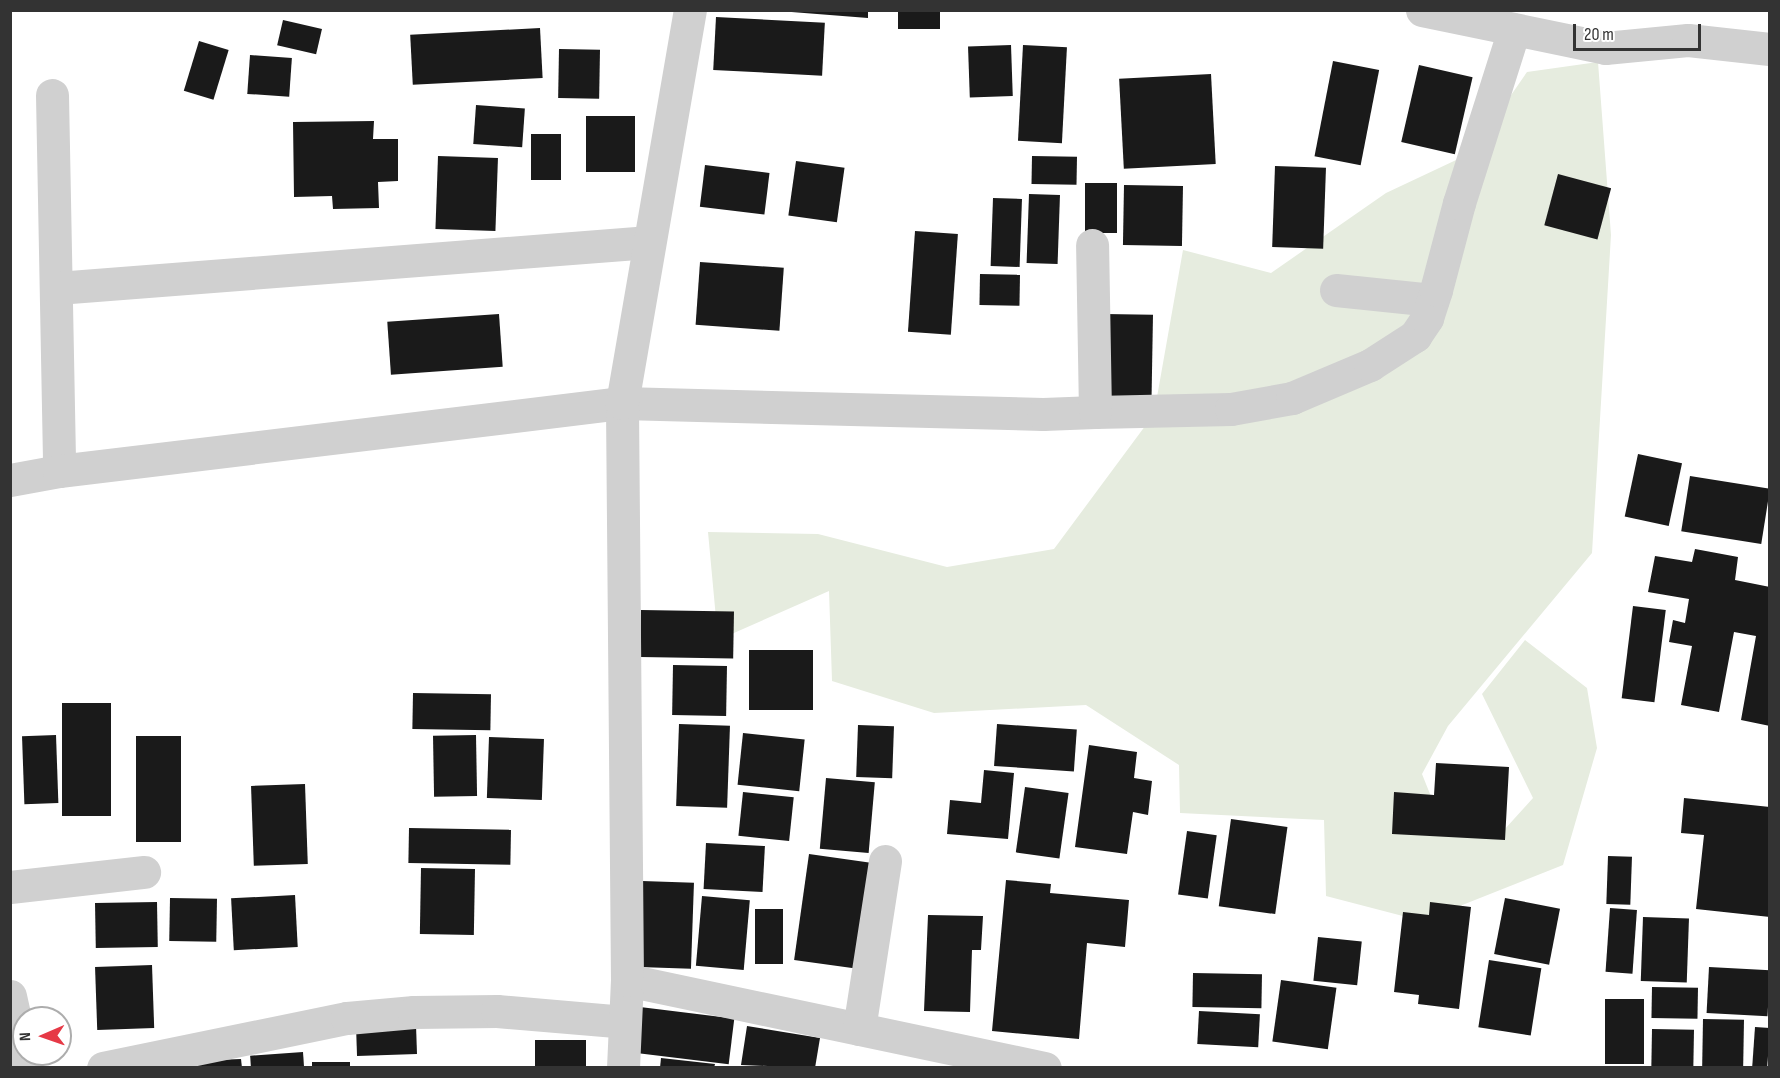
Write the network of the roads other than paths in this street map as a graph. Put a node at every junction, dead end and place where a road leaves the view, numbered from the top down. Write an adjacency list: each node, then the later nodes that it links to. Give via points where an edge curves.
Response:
1 (690, 10): 6 (street)
2 (1422, 10): 3 (street)
3 (1514, 30): 4 (street, via 1605,48 1688,40); 10 (street)
4 (1770, 49)
5 (52, 95): 8 (street)
6 (649, 242): 8 (street); 11 (street)
7 (1092, 245): 12 (street)
8 (57, 288): 13 (street)
9 (1336, 290): 10 (street)
10 (1432, 300): 12 (street, via 1422,327 1392,352 1292,398 1231,409)
11 (622, 404): 12 (street); 13 (street); 18 (street)
12 (1095, 412)
13 (59, 471): 14 (street)
14 (10, 480)
15 (885, 861): 21 (street)
16 (144, 872): 17 (street)
17 (10, 887)
18 (627, 980): 20 (street); 21 (street)
19 (10, 996): 22 (street)
20 (625, 1022): 23 (street, via 497,1011 403,1013 348,1018); 24 (street)
21 (859, 1029): 25 (street)
22 (26, 1068)
23 (102, 1068)
24 (623, 1068)
25 (1045, 1068)

